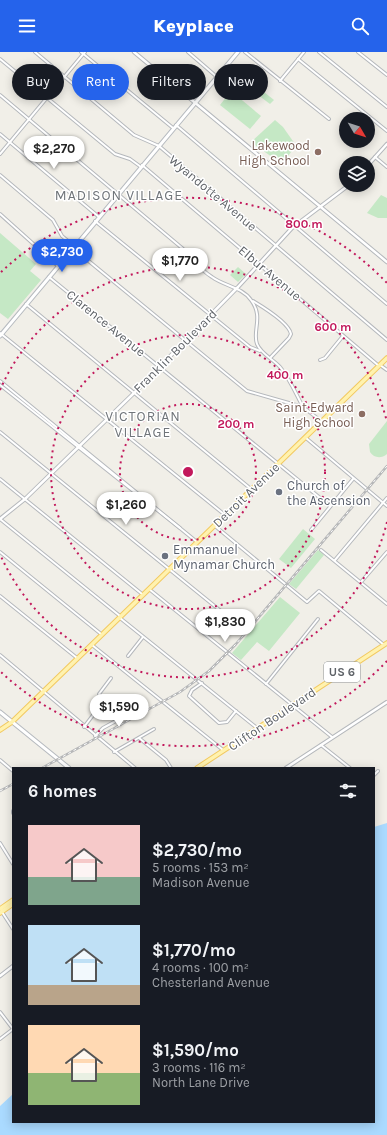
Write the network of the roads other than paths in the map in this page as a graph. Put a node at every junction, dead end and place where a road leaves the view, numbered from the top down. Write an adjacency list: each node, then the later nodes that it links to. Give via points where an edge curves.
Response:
1 (35, 52): 12 (street, Wyandotte Avenue)
2 (134, 52): 23 (street)
3 (188, 52): 15 (street)
4 (238, 52): 13 (main road)
5 (245, 52): 19 (street)
6 (304, 52): 11 (street)
7 (319, 52): 24 (street)
8 (358, 52): 16 (street)
9 (83, 53): 17 (street); 28 (street)
10 (0, 59): 14 (street, Elbur Avenue)
11 (298, 59): 19 (street); 29 (street)
12 (50, 64)
13 (228, 64)
14 (12, 69)
15 (214, 74)
16 (387, 75)
17 (64, 76): 33 (street, Wyandotte Avenue, via 134,135)
18 (214, 81): 23 (main road)
19 (280, 81): 26 (street)
20 (0, 95): 25 (street)
21 (45, 100): 25 (street)
22 (49, 100): 36 (street, Elbur Avenue, via 115,154)
23 (195, 103): 27 (main road); 41 (street)
24 (387, 107)
25 (29, 119): 31 (street); 40 (street)
26 (329, 119)
27 (176, 125): 28 (main road); 45 (street)
28 (173, 128): 33 (main road)
29 (387, 131)
30 (0, 134): 31 (street)
31 (10, 142): 34 (street); 43 (street)
32 (387, 144): 35 (street)
33 (158, 146): 36 (main road); 46 (street, Wyandotte Avenue)
34 (0, 154)
35 (375, 157): 37 (street)
36 (142, 166): 40 (main road); 49 (street, Elbur Avenue)
37 (387, 167)
38 (0, 175): 47 (street, via 56,222 62,236)
39 (340, 192): 41 (street, Franklin Boulevard)
40 (118, 194): 43 (main road); 52 (street, via 182,248 193,262 212,278)
41 (321, 206): 45 (street, Franklin Boulevard); 48 (street)
42 (0, 214): 50 (street)
43 (99, 217): 44 (main road)
44 (95, 221): 47 (main road); 58 (street)
45 (296, 225): 46 (street, Franklin Boulevard); 55 (street)
46 (276, 246): 49 (street, Franklin Boulevard); 62 (street, Wyandotte Avenue)
47 (74, 247): 50 (main road); 61 (street)
48 (387, 262)
49 (260, 265): 52 (street, Franklin Boulevard); 60 (street, Elbur Avenue)
50 (58, 266): 51 (main road)
51 (49, 276): 54 (main road); 70 (street, Clarence Avenue)
52 (236, 289): 53 (street); 58 (street, Franklin Boulevard)
53 (252, 300): 56 (street); 57 (street)
54 (26, 304): 59 (main road); 74 (street)
55 (387, 304)
56 (261, 306): 57 (street); 66 (street, via 290,329 291,334)
57 (256, 310): 63 (street)
58 (210, 315): 61 (street, Franklin Boulevard); 64 (street)
59 (0, 334): 77 (street)
60 (343, 336): 68 (street, via 325,358); 69 (street, Elbur Avenue)
61 (186, 340): 70 (street, Franklin Boulevard); 75 (street, via 247,391)
62 (387, 340)
63 (257, 344): 64 (street); 65 (street)
64 (252, 348): 65 (street)
65 (260, 351): 66 (street)
66 (271, 357): 75 (street, via 286,375)
67 (387, 358): 69 (main road, Detroit Avenue)
68 (320, 360)
69 (380, 365): 71 (street, Elbur Avenue); 78 (main road, Detroit Avenue)
70 (160, 366): 74 (street, Franklin Boulevard); 82 (street, Clarence Avenue)
71 (387, 370)
72 (0, 381): 76 (street)
73 (0, 385): 76 (street)
74 (134, 393): 77 (street, Franklin Boulevard); 86 (street)
75 (303, 407): 78 (street)
76 (34, 410): 81 (street)
77 (107, 418): 81 (street, Franklin Boulevard); 92 (street)
78 (322, 422): 80 (main road, Detroit Avenue)
79 (0, 432): 83 (street)
80 (306, 438): 82 (main road, Detroit Avenue); 84 (street)
81 (78, 446): 83 (street, Franklin Boulevard); 96 (street)
82 (279, 464): 86 (main road, Detroit Avenue); 90 (street, Clarence Avenue)
83 (50, 473): 88 (street, Franklin Boulevard); 101 (street)
84 (354, 478): 89 (street); 90 (street)
85 (0, 479): 88 (street)
86 (252, 489): 92 (main road, Detroit Avenue)
87 (387, 498): 89 (street)
88 (25, 499): 93 (street, Franklin Boulevard); 104 (street)
89 (383, 502): 91 (street); 100 (street)
90 (330, 506): 95 (street)
91 (387, 506)
92 (225, 515): 94 (main road, Detroit Avenue)
93 (0, 519): 107 (street)
94 (214, 526): 96 (main road, Detroit Avenue); 112 (street, via 308,602 319,591)
95 (311, 530)
96 (197, 542): 101 (main road, Detroit Avenue)
97 (321, 550): 100 (street)
98 (0, 552): 110 (street)
99 (387, 552): 102 (street)
100 (334, 560): 102 (street)
101 (169, 570): 103 (main road, Detroit Avenue); 109 (street)
102 (361, 582): 106 (street)
103 (149, 589): 104 (main road, Detroit Avenue); 119 (street)
104 (143, 595): 107 (main road, Detroit Avenue)
105 (0, 596): 116 (street)
106 (387, 604)
107 (121, 617): 110 (main road, Detroit Avenue); 111 (street)
108 (318, 619): 119 (street)
109 (243, 630)
110 (102, 635): 113 (main road, Detroit Avenue)
111 (144, 637): 115 (street); 118 (street)
112 (386, 644): 122 (main road, Clifton Boulevard / US 6)
113 (92, 645): 116 (main road, Detroit Avenue); 135 (street)
114 (0, 655): 120 (street)
115 (128, 656)
116 (78, 659): 120 (main road, Detroit Avenue)
117 (111, 678): 127 (street, via 99,694 103,702)
118 (202, 683): 124 (street); 124 (street, via 189,696 221,724 227,722)
119 (266, 684): 122 (street)
120 (43, 692): 126 (main road, Detroit Avenue); 127 (street)
121 (387, 702): 132 (street)
122 (293, 705): 128 (main road, Clifton Boulevard / US 6); 132 (street)
123 (136, 710): 131 (street, via 103,728)
124 (236, 711): 128 (street)
125 (0, 712): 126 (main road)
126 (12, 722): 130 (main road, Detroit Avenue); 138 (main road)
127 (84, 727): 131 (street)
128 (258, 728): 135 (main road, Clifton Boulevard / US 6)
129 (154, 729): 133 (street)
130 (0, 730)
131 (95, 736): 136 (street)
132 (332, 737): 134 (street)
133 (139, 738): 136 (street); 140 (street, via 166,760)
134 (321, 744): 142 (street); 143 (street)
135 (224, 751): 141 (main road, Clifton Boulevard / US 6)
136 (114, 752): 139 (street)
137 (0, 760): 144 (street)
138 (68, 767)
139 (133, 767)
140 (170, 767)
141 (200, 767)
142 (287, 767)
143 (349, 767)
144 (12, 770)
145 (378, 771): 146 (street)
146 (375, 773)
147 (0, 843): 148 (street)
148 (12, 862)
149 (12, 901): 151 (main road)
150 (12, 905): 151 (main road)
151 (0, 911): 152 (street)
152 (12, 928)
153 (12, 967): 154 (street)
154 (0, 976)
155 (0, 1012): 156 (street)
156 (12, 1028)
157 (12, 1030): 158 (street)
158 (0, 1039)

